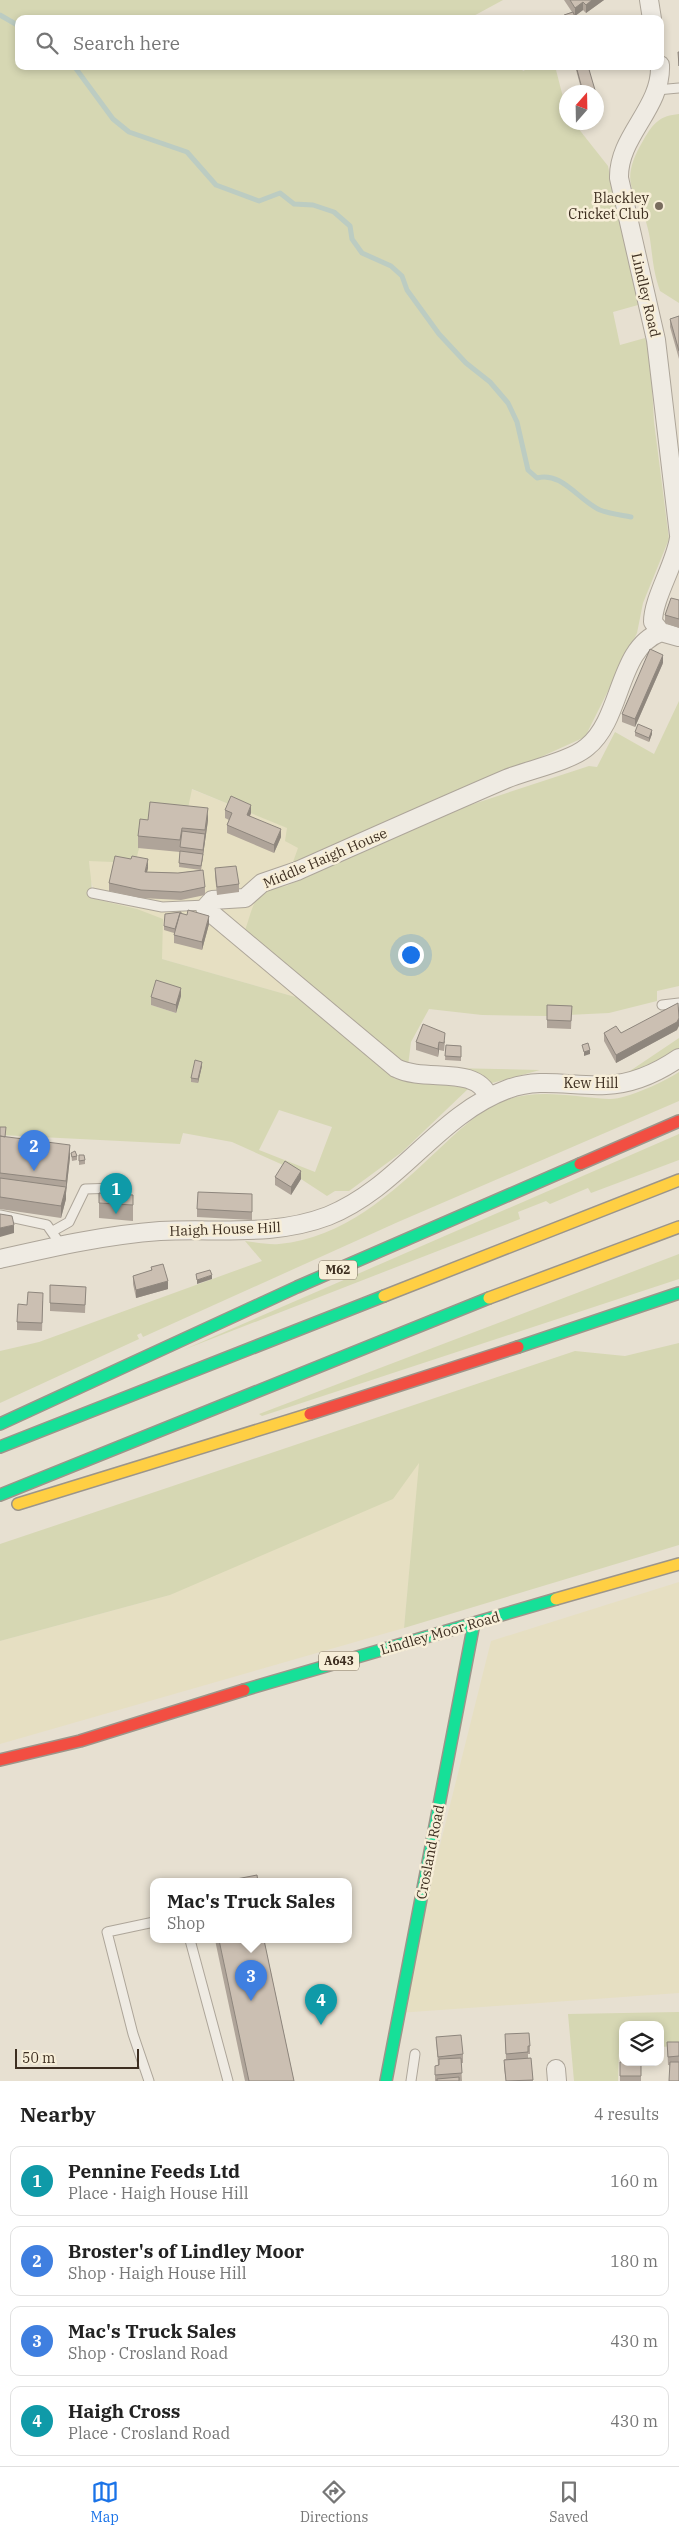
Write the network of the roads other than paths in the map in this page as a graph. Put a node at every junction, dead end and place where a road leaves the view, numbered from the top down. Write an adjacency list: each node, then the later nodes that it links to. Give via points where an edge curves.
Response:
1 (649, 0): 2 (street)
2 (651, 15)
3 (659, 70): 5 (street, Lindley Road)
4 (679, 88): 5 (lane)
5 (657, 90): 6 (street, Lindley Road, via 622,154 619,178 656,340)
6 (679, 537): 7 (street, Lindley Road, via 654,612 654,622)
7 (661, 632): 8 (street); 10 (street, Middle Haigh House, via 649,636 638,649 602,730 581,752 522,773 297,872 262,883 245,898 212,900)
8 (679, 636)
9 (92, 892): 10 (lane, via 155,906)
10 (206, 905): 15 (street, via 205,908 396,1068 407,1073 470,1078 482,1085)
11 (679, 1003): 12 (lane)
12 (662, 1005)
13 (679, 1058): 14 (street, Kew Hill, via 651,1074 623,1083)
14 (527, 1084): 15 (street, Haigh House Hill)
15 (489, 1097): 21 (street, Haigh House Hill, via 459,1116 375,1190 346,1208 315,1220 276,1230)
16 (679, 1120): 24 (main road, M62, via 297,1288)
17 (679, 1180): 25 (main road)
18 (118, 1188): 21 (lane, via 85,1188 69,1222)
19 (0, 1215): 21 (lane, via 39,1222)
20 (679, 1227): 26 (main road, via 458,1310)
21 (57, 1238): 22 (street, Haigh House Hill)
22 (0, 1259)
23 (679, 1294): 27 (main road, via 373,1395)
24 (0, 1424)
25 (0, 1447)
26 (0, 1494)
27 (9, 1507)
28 (679, 1564): 29 (main road, Lindley Moor Road / A643)
29 (474, 1623): 30 (main road, Lindley Moor Road / A643, via 80,1741); 36 (main road, Crosland Road)
30 (0, 1760)
31 (150, 1923): 34 (lane, via 107,1932 132,2034)
32 (191, 1943): 35 (lane)
33 (415, 2054): 37 (lane)
34 (149, 2081)
35 (228, 2081)
36 (386, 2081)
37 (411, 2081)

